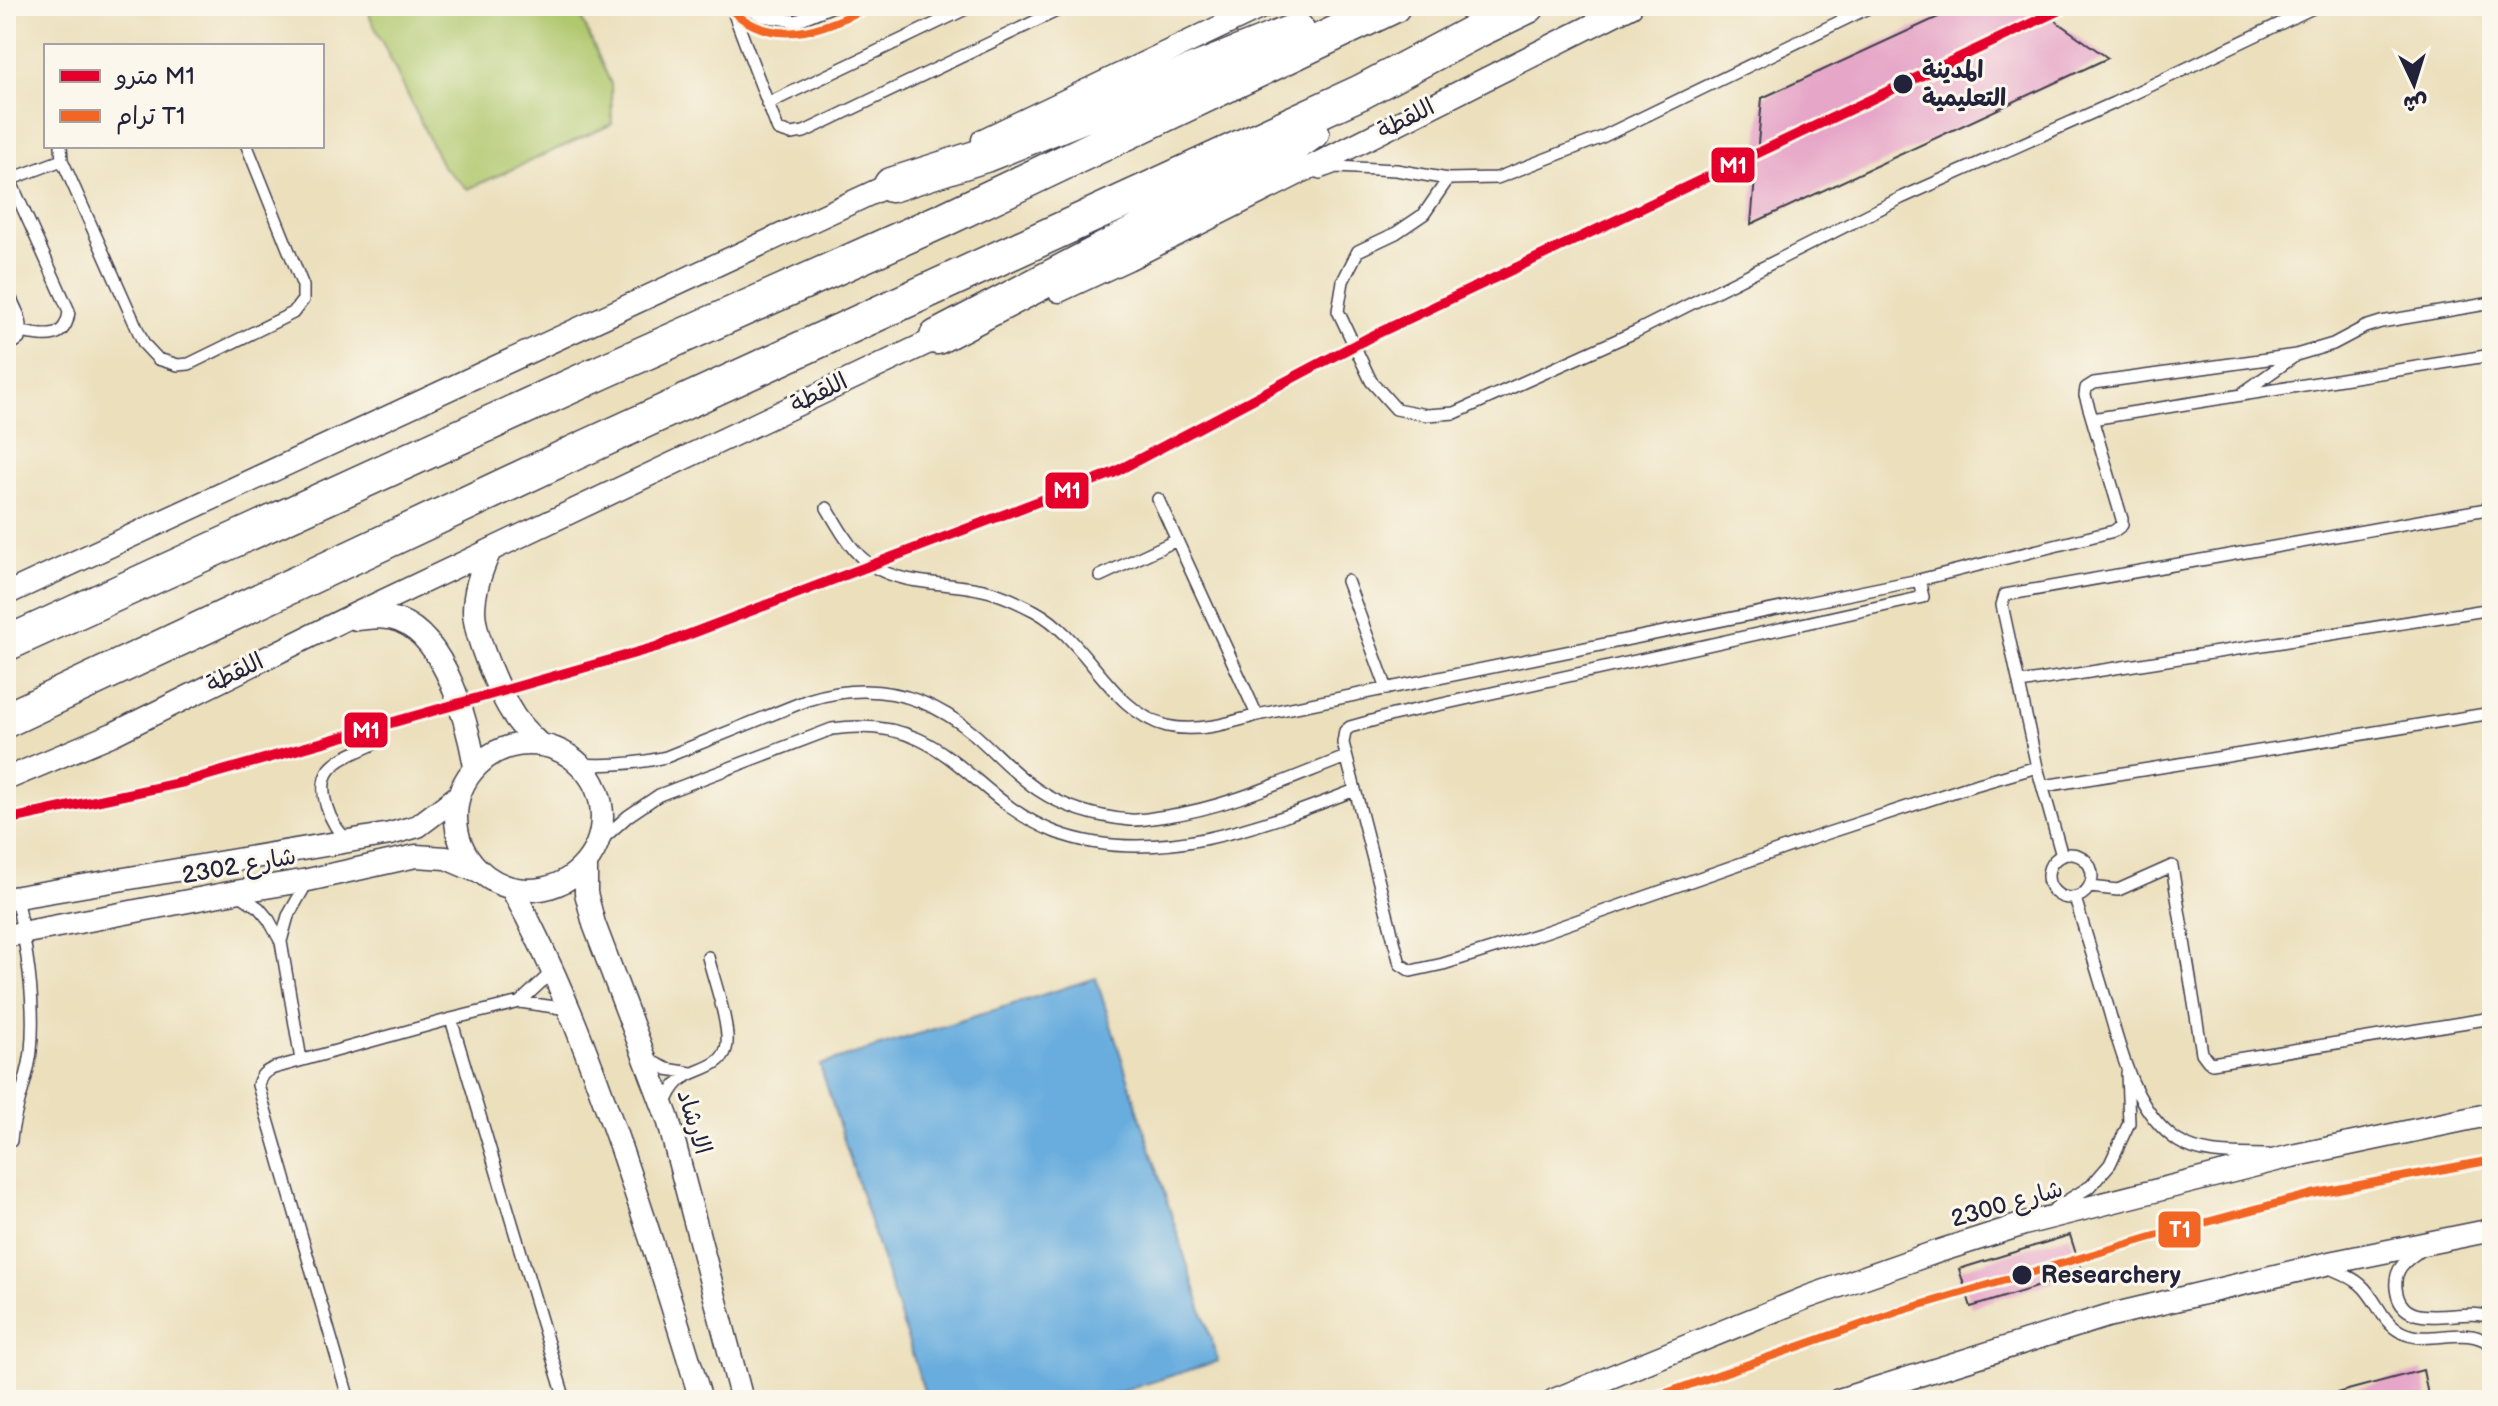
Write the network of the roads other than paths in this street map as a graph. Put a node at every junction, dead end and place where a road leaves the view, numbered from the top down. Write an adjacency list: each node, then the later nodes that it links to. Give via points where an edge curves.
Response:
1 (731, 6): 14 (lane)
2 (744, 6): 3 (lane, via 763,16 796,21)
3 (833, 6)
4 (972, 6): 14 (lane)
5 (1067, 6): 14 (lane, via 804,132 778,130)
6 (1264, 6): 20 (street)
7 (1361, 6): 20 (main road, via 985,155)
8 (1393, 6): 42 (main road, via 929,226)
9 (1528, 6): 13 (main road, اللقطة)
10 (1631, 6): 21 (street, اللقطة)
11 (1872, 6): 19 (lane, via 1600,138 1497,178)
12 (2317, 6): 19 (lane, via 1901,198 1635,332 1455,413 1427,415 1396,409 1371,381 1338,311 1343,281 1358,251 1424,214)
13 (1361, 92): 25 (main road, via 1281,154); 47 (main road, اللقطة)
14 (767, 104)
15 (61, 148): 17 (lane)
16 (248, 148): 17 (lane, via 303,286 303,300 293,313 178,365 158,359 144,344)
17 (62, 160): 18 (lane)
18 (7, 177): 24 (lane, via 69,311 63,330 54,335)
19 (1448, 179): 21 (lane, via 1336,167 1233,219)
20 (891, 185): 39 (street)
21 (1128, 259): 25 (street, اللقطة, via 1037,301)
22 (6, 288): 24 (lane)
23 (2492, 303): 27 (lane, via 2381,322)
24 (21, 332): 26 (lane)
25 (937, 337): 35 (street, اللقطة)
26 (6, 348)
27 (2296, 355): 29 (lane); 30 (lane, via 2094,383 2085,395)
28 (2492, 355): 29 (lane)
29 (2241, 395): 30 (lane)
30 (2092, 419): 37 (lane, via 2122,519 2118,529)
31 (1158, 499): 34 (lane)
32 (827, 508): 46 (lane, via 858,555 873,567 909,579 983,589 1038,613 1142,716 1190,728)
33 (2492, 508): 43 (lane, via 2008,593 2002,605)
34 (1177, 540): 36 (lane); 46 (lane)
35 (490, 551): 41 (street, اللقطة); 49 (street, via 476,590 476,631 506,703)
36 (1100, 576)
37 (1919, 580): 44 (lane); 50 (lane, via 1923,597 1356,724 1343,737)
38 (1347, 581): 44 (lane)
39 (6, 594)
40 (2492, 609): 43 (lane)
41 (343, 620): 52 (street, via 392,619 427,642 451,683); 54 (street, اللقطة, via 113,734)
42 (6, 644)
43 (2020, 683): 53 (lane)
44 (1387, 689): 46 (lane)
45 (2492, 713): 55 (lane)
46 (1257, 715)
47 (6, 720)
48 (376, 743): 58 (lane, via 328,771)
49 (539, 744): 51 (street); 52 (street, via 505,748)
50 (1346, 757): 51 (lane, via 1193,812 1135,820 1105,816 1037,790 970,731 915,699 857,690 808,700 666,757 611,766); 56 (lane)
51 (579, 764): 61 (street, via 601,801 602,823)
52 (475, 766): 57 (street)
53 (2037, 767): 55 (lane); 56 (lane, via 1418,971 1404,969 1398,957)
54 (6, 779)
55 (2044, 786): 62 (lane)
56 (1355, 790): 61 (lane, via 1200,840 1171,845 1092,843 1023,815 927,742 904,732 856,726 832,729 659,795 628,816)
57 (458, 796): 60 (street, شارع 2302, via 406,831); 63 (street, via 457,837)
58 (328, 814): 59 (lane); 60 (lane)
59 (320, 836): 60 (street, شارع 2302); 68 (street, شارع 2302)
60 (350, 841)
61 (592, 854): 66 (street, via 571,877 553,886); 78 (street, الارشاد, via 586,893)
62 (2062, 856): 65 (lane, via 2086,861); 69 (lane, via 2051,867 2050,883 2059,895)
63 (479, 872): 64 (street, شارع 2302, via 446,858 416,856); 66 (street)
64 (308, 880): 67 (street, شارع 2302); 71 (lane)
65 (2090, 887): 69 (lane); 76 (lane, via 2118,890 2172,866 2202,1053 2212,1063)
66 (512, 889): 73 (street)
67 (235, 892): 70 (street, شارع 2302); 71 (lane, via 259,908)
68 (11, 898): 70 (lane)
69 (2075, 898): 80 (lane)
70 (15, 934): 84 (lane, via 29,978 32,1043)
71 (281, 942): 79 (lane)
72 (708, 957): 81 (lane, via 727,1046 717,1062)
73 (554, 970): 74 (lane); 75 (street)
74 (520, 1002): 75 (lane); 77 (lane)
75 (570, 1009): 94 (street, via 656,1252)
76 (2492, 1018)
77 (451, 1019): 79 (lane); 93 (lane)
78 (644, 1057): 81 (lane, via 667,1069); 82 (street, الارشاد)
79 (301, 1060): 92 (lane, via 266,1071 258,1085)
80 (2127, 1068): 85 (lane, via 2149,1113 2180,1142 2218,1153); 86 (lane, via 2129,1123 2110,1164 2091,1186)
81 (692, 1073): 82 (lane, via 675,1087)
82 (664, 1109): 95 (street, الارشاد)
83 (2492, 1114): 85 (street, شارع 2300)
84 (11, 1141)
85 (2292, 1156): 86 (street, شارع 2300)
86 (2024, 1224): 96 (street, شارع 2300, via 1808,1297)
87 (2492, 1230): 88 (street)
88 (2435, 1241): 89 (street); 90 (lane, via 2399,1267 2395,1278 2401,1304 2429,1317)
89 (2322, 1265): 91 (lane, via 2361,1285 2388,1323 2401,1332 2415,1337 2473,1335); 97 (street, via 2077,1325)
90 (2492, 1318)
91 (2492, 1345)
92 (349, 1400)
93 (565, 1400)
94 (701, 1400)
95 (742, 1400)
96 (1554, 1400)
97 (1839, 1400)

